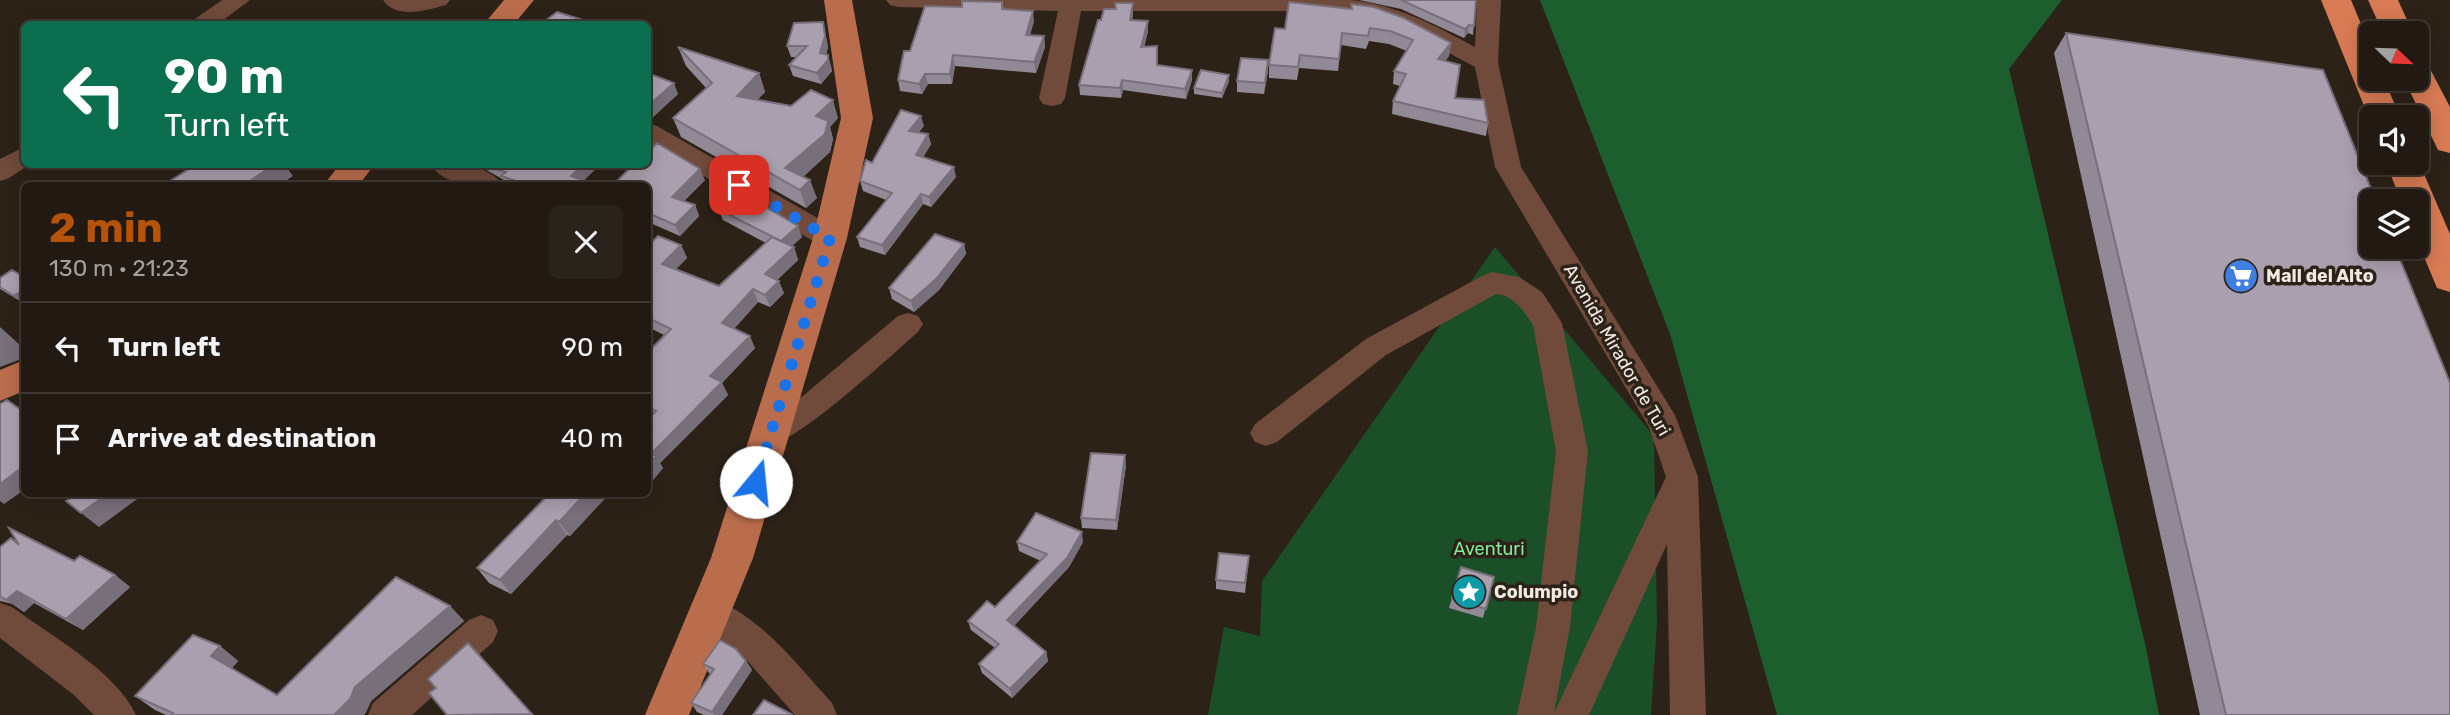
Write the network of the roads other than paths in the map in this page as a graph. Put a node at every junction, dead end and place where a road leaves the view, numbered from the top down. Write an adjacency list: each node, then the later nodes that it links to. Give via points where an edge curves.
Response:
1 (239, 0): 11 (street)
2 (394, 0): 3 (street, via 412,6)
3 (438, 0)
4 (520, 0): 12 (main road)
5 (838, 0): 27 (main road, via 857,118)
6 (898, 0): 10 (street)
7 (1489, 0): 14 (street, Avenida Mirador de Turi)
8 (2336, 0): 17 (highway)
9 (2383, 0): 13 (highway)
10 (1072, 2): 14 (street, via 1266,2 1377,10); 16 (street)
11 (208, 21)
12 (501, 21)
13 (2393, 21)
14 (1486, 63): 34 (street, Avenida Mirador de Turi, via 1508,167 1664,424)
15 (2426, 91): 19 (highway)
16 (1052, 99)
17 (2379, 105)
18 (651, 134): 27 (street)
19 (2450, 142)
20 (21, 158): 23 (street)
21 (355, 168): 25 (main road)
22 (452, 168): 26 (street)
23 (0, 172)
24 (2408, 175): 28 (highway)
25 (343, 182)
26 (482, 182)
27 (830, 238): 32 (main road)
28 (2450, 278)
29 (908, 324): 32 (street, via 815,404)
30 (21, 376): 31 (main road)
31 (0, 386)
32 (771, 432): 35 (main road)
33 (1266, 433): 42 (street, via 1376,347 1492,283 1509,284 1532,300 1547,323 1572,451 1553,627)
34 (1682, 477): 43 (street); 44 (street, Avenida Mirador de Turi)
35 (711, 613): 40 (main road); 41 (street, via 755,645)
36 (0, 618): 38 (street, via 87,683)
37 (481, 631): 39 (street)
38 (118, 715)
39 (386, 715)
40 (667, 715)
41 (819, 715)
42 (1537, 715)
43 (1571, 715)
44 (1688, 715)

